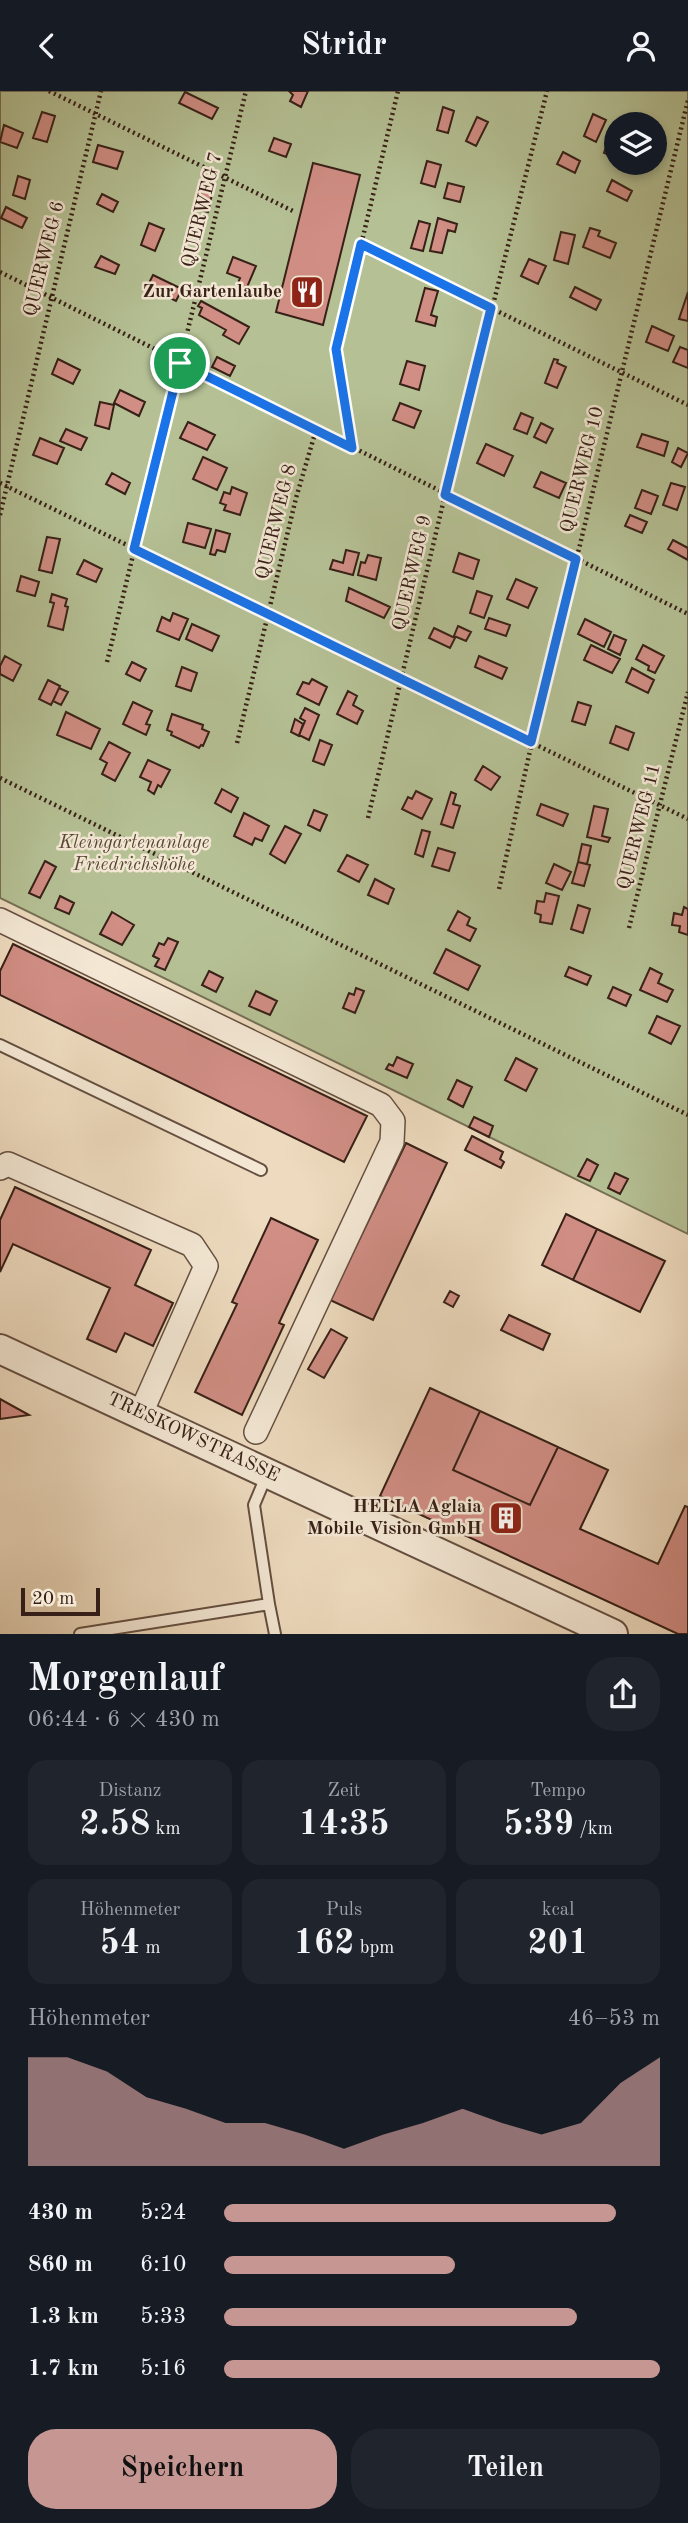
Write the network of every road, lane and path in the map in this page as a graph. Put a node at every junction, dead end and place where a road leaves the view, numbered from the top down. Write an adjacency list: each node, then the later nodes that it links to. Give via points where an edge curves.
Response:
1 (49, 91): 7 (path)
2 (101, 91): 7 (path, QUERWEG 6)
3 (246, 91): 8 (path, QUERWEG 7)
4 (398, 91): 10 (path)
5 (547, 91): 13 (path, QUERWEG 9)
6 (688, 100): 15 (path, QUERWEG 10)
7 (95, 114): 8 (path); 12 (path, QUERWEG 6)
8 (226, 176): 9 (path); 14 (path, QUERWEG 7)
9 (295, 212)
10 (361, 244): 13 (path); 18 (path, via 336,349)
11 (0, 272): 12 (path)
12 (50, 297): 14 (path); 20 (path, QUERWEG 6)
13 (491, 308): 15 (path); 21 (path, QUERWEG 9)
14 (180, 363): 17 (path); 23 (path, QUERWEG 7)
15 (620, 373): 16 (path); 24 (path, QUERWEG 10)
16 (688, 405)
17 (316, 430): 18 (path); 25 (path, QUERWEG 8)
18 (352, 448): 21 (path)
19 (0, 483): 20 (path)
20 (7, 486): 22 (path, QUERWEG 6); 23 (path)
21 (445, 495): 24 (path); 28 (path, QUERWEG 9)
22 (0, 515)
23 (134, 549): 25 (path); 27 (path, QUERWEG 7)
24 (576, 559): 26 (path); 30 (path, QUERWEG 10)
25 (269, 613): 28 (path); 31 (path, QUERWEG 8)
26 (688, 614)
27 (107, 662)
28 (403, 680): 30 (path); 34 (path, QUERWEG 9)
29 (688, 692): 33 (path, QUERWEG 11)
30 (531, 742): 33 (path); 36 (path, QUERWEG 10)
31 (237, 743)
32 (0, 778): 40 (path)
33 (660, 806): 35 (path); 38 (path, QUERWEG 11)
34 (368, 818)
35 (688, 819)
36 (499, 889)
37 (0, 920): 45 (street, via 381,1105 393,1121 392,1142)
38 (629, 928)
39 (0, 1045): 42 (lane)
40 (688, 1115)
41 (0, 1168): 44 (street, via 8,1164 192,1245 206,1266)
42 (261, 1170)
43 (0, 1349): 44 (street, TRESKOWSTRASSE)
44 (141, 1413): 46 (street, TRESKOWSTRASSE)
45 (256, 1432)
46 (268, 1472): 47 (lane, via 254,1505); 50 (street, TRESKOWSTRASSE)
47 (269, 1604): 48 (lane); 49 (lane)
48 (80, 1634)
49 (275, 1634)
50 (613, 1634)

